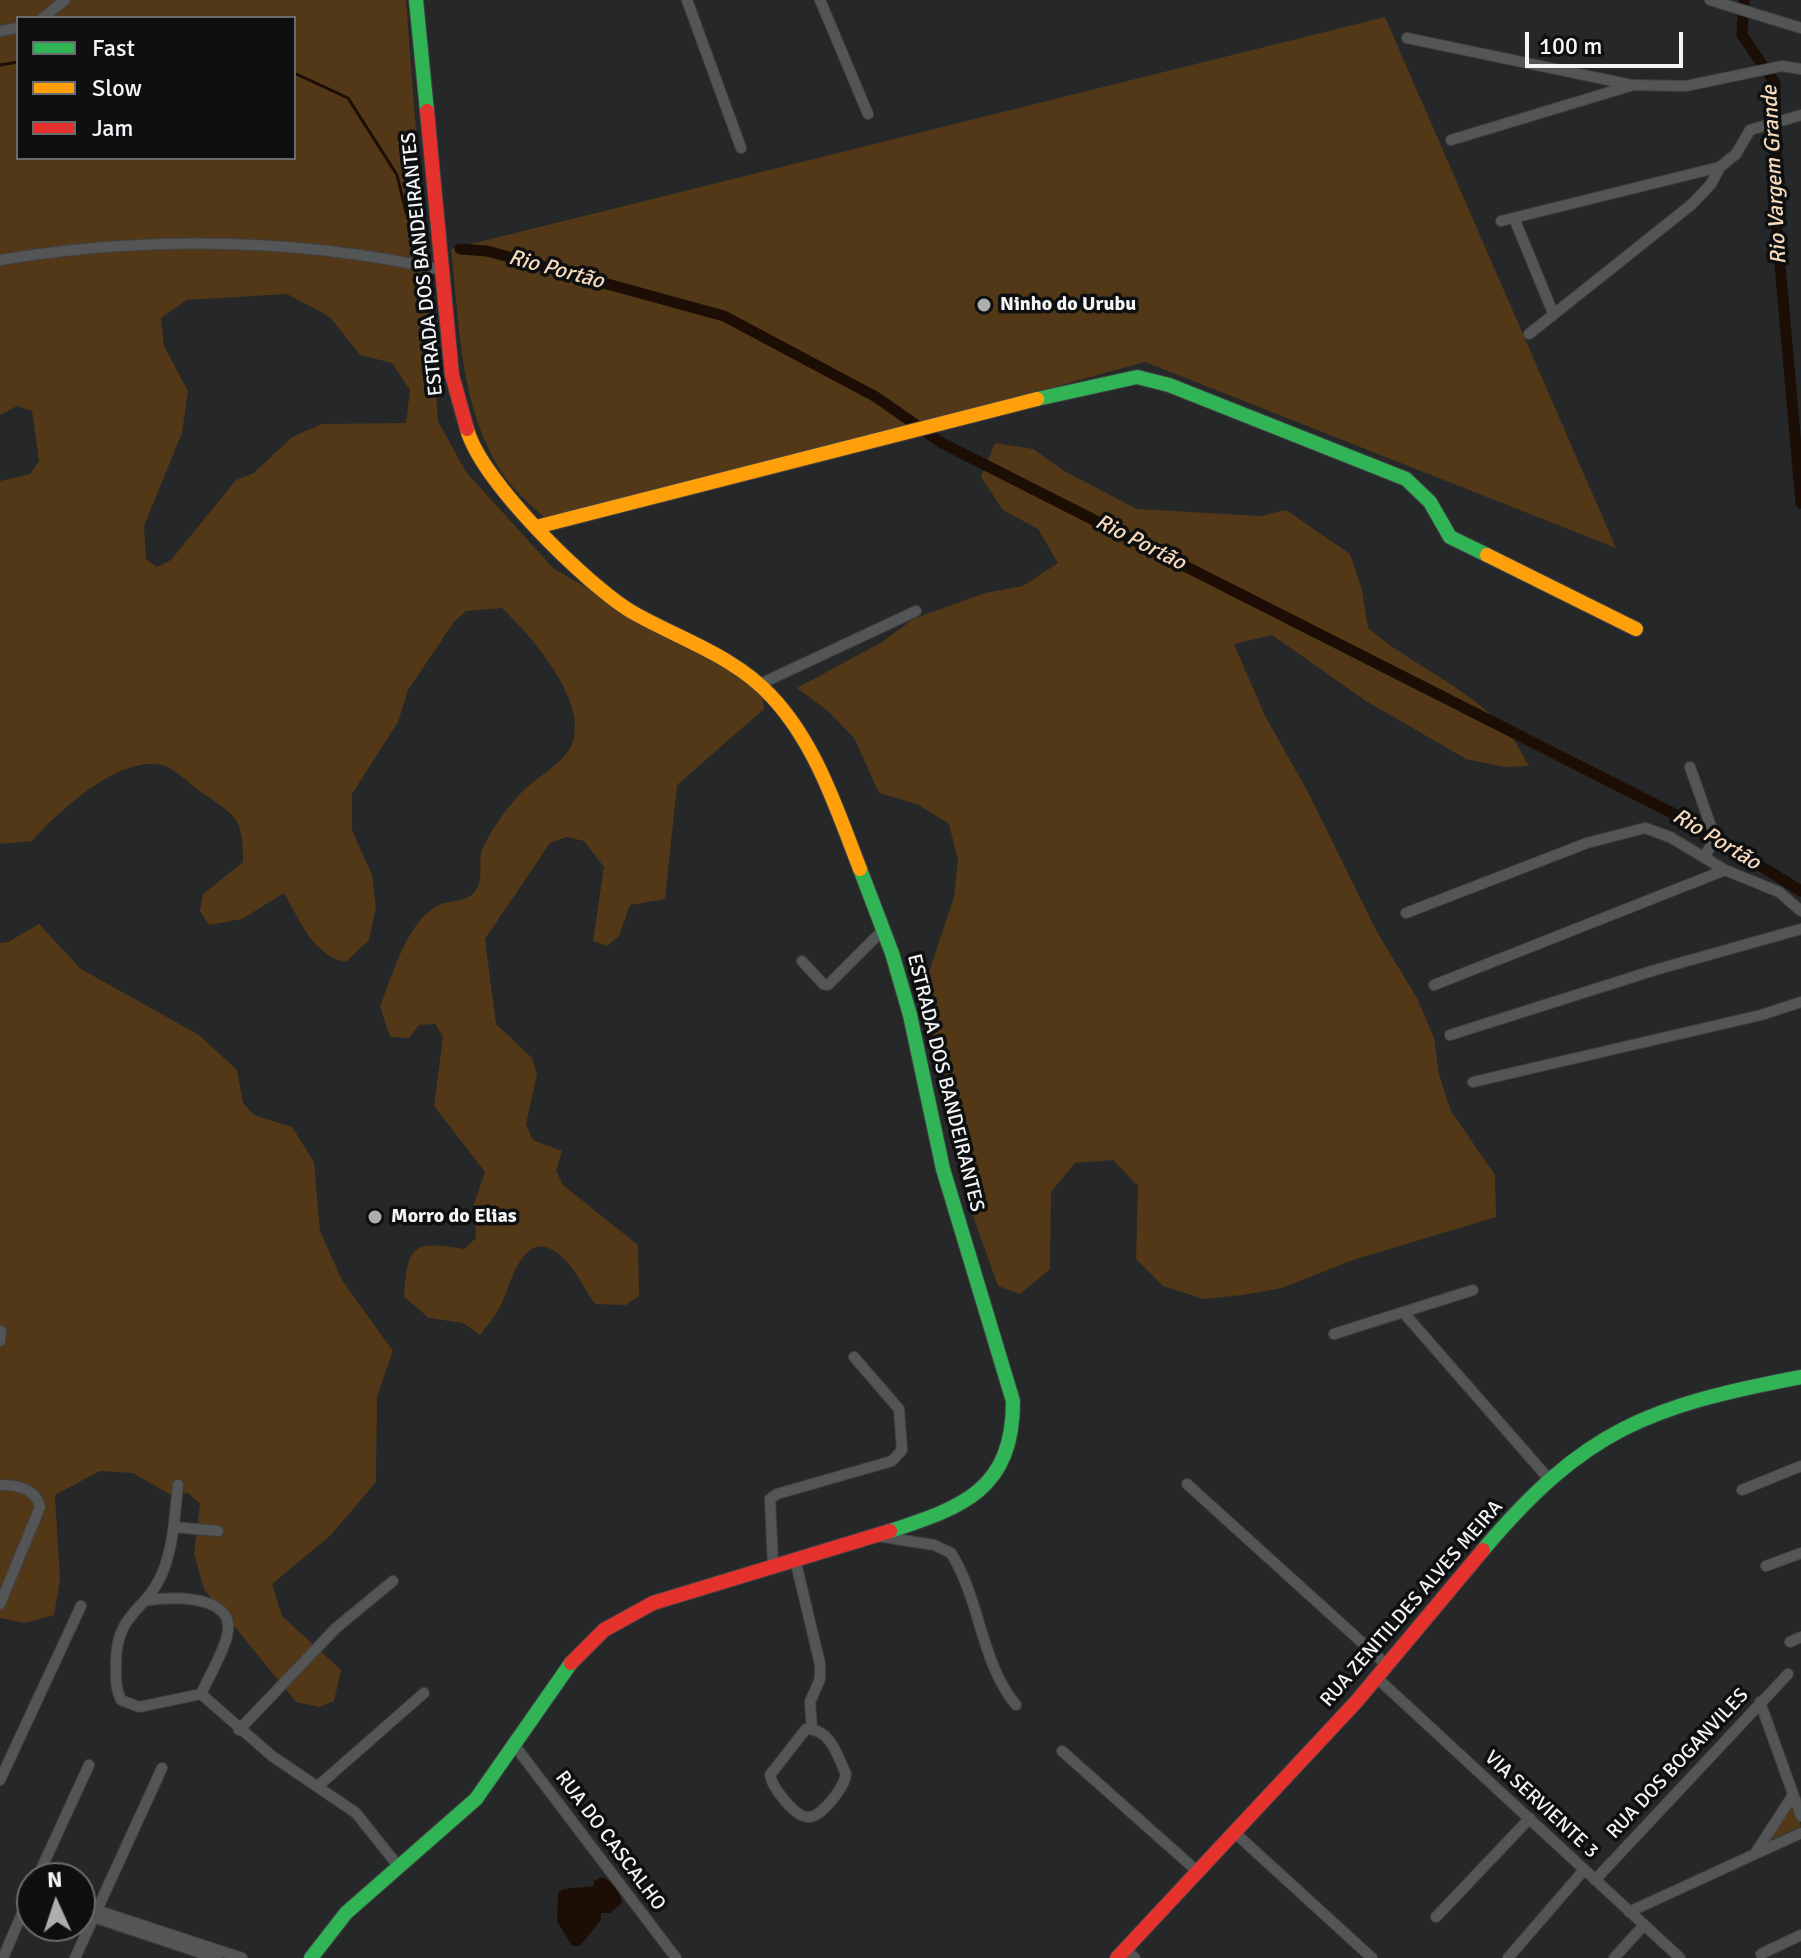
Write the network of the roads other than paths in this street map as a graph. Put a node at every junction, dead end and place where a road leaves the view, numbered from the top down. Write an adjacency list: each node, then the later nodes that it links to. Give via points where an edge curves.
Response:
1 (65, 0): 6 (street)
2 (416, 0): 19 (main road, ESTRADA DOS BANDEIRANTES)
3 (687, 0): 14 (street)
4 (820, 0): 11 (street)
5 (1710, 0): 7 (street)
6 (45, 16)
7 (1801, 28)
8 (1407, 38): 10 (street)
9 (1801, 69): 10 (street, via 1782,66 1686,86)
10 (1632, 85): 13 (street)
11 (868, 114)
12 (1795, 117): 15 (street, via 1750,130 1736,154)
13 (1451, 140)
14 (741, 148)
15 (1720, 167): 16 (street); 20 (street, via 1691,205)
16 (1514, 218): 17 (street); 20 (street)
17 (1501, 221)
18 (0, 260): 19 (street, via 152,245 263,243)
19 (442, 270): 22 (main road, ESTRADA DOS BANDEIRANTES, via 452,375 463,424 490,476)
20 (1553, 313): 21 (street)
21 (1529, 334)
22 (536, 527): 24 (main road, via 1137,377 1406,479 1430,502 1450,537); 25 (main road, ESTRADA DOS BANDEIRANTES, via 608,595 704,646)
23 (916, 611): 25 (street)
24 (1636, 629)
25 (760, 684): 31 (main road, ESTRADA DOS BANDEIRANTES, via 812,752)
26 (1690, 767): 27 (street, via 1713,833)
27 (1704, 858): 28 (street); 30 (street, via 1654,829 1636,828)
28 (1728, 871): 29 (street, via 1779,892); 34 (street)
29 (1801, 911)
30 (1406, 913)
31 (884, 929): 33 (street, via 831,982 823,984); 51 (main road, ESTRADA DOS BANDEIRANTES, via 910,1015 943,1169 1012,1388 1014,1417 1000,1465 980,1491 939,1514)
32 (1801, 929): 36 (street)
33 (802, 961)
34 (1434, 985)
35 (1801, 1002): 37 (street)
36 (1450, 1035)
37 (1473, 1082)
38 (1473, 1290): 39 (street)
39 (1403, 1312): 40 (street); 44 (street)
40 (1334, 1334)
41 (854, 1357): 54 (street, via 899,1409 902,1450 883,1464 770,1499)
42 (1801, 1377): 44 (main road, RUA ZENITILDES ALVES MEIRA, via 1661,1411 1625,1425)
43 (1801, 1466): 48 (street)
44 (1548, 1478): 60 (main road, RUA ZENITILDES ALVES MEIRA)
45 (1187, 1484): 60 (street)
46 (0, 1485): 58 (street, via 22,1487 34,1494 40,1507)
47 (178, 1485): 49 (street)
48 (1742, 1490)
49 (174, 1527): 50 (street); 57 (street, via 165,1566)
50 (218, 1531)
51 (875, 1536): 53 (main road, ESTRADA DOS BANDEIRANTES); 66 (street, via 934,1545 951,1553 996,1677)
52 (1801, 1553): 55 (street)
53 (795, 1559): 54 (main road, ESTRADA DOS BANDEIRANTES); 67 (street, via 820,1664 810,1702)
54 (773, 1565): 69 (main road, ESTRADA DOS BANDEIRANTES, via 676,1593 605,1630 578,1655)
55 (1766, 1566)
56 (393, 1581): 68 (street, via 336,1628)
57 (149, 1600): 64 (street, via 204,1600 222,1616 227,1635); 64 (street, via 119,1631 116,1689 121,1700 139,1707)
58 (0, 1604)
59 (81, 1606): 73 (street)
60 (1388, 1666): 62 (main road, RUA ZENITILDES ALVES MEIRA)
61 (1788, 1674): 65 (street, RUA DOS BOGANVILES)
62 (1377, 1678): 77 (street, VIA SERVIENTE 3); 78 (main road, RUA ZENITILDES ALVES MEIRA)
63 (424, 1693): 74 (street)
64 (201, 1694): 68 (street)
65 (1760, 1702): 75 (street); 85 (street, RUA DOS BOGANVILES)
66 (1016, 1705)
67 (812, 1729): 67 (street, via 806,1729 770,1775 797,1813 808,1817 817,1814 846,1779 831,1742)
68 (239, 1730): 74 (street)
69 (515, 1746): 82 (main road, ESTRADA DOS BANDEIRANTES, via 477,1797); 99 (street, RUA DO CASCALHO)
70 (1062, 1751): 84 (street)
71 (89, 1765): 81 (street)
72 (162, 1768): 87 (street)
73 (0, 1780)
74 (318, 1786): 82 (street, via 356,1813)
75 (1793, 1795): 76 (street); 80 (street)
76 (1801, 1816)
77 (1530, 1818): 83 (street, VIA SERVIENTE 3); 88 (street)
78 (1234, 1832): 84 (main road, RUA ZENITILDES ALVES MEIRA); 100 (street)
79 (1801, 1833): 80 (street)
80 (1755, 1854): 86 (street)
81 (44, 1862)
82 (399, 1867): 98 (main road, ESTRADA DOS BANDEIRANTES, via 351,1906)
83 (1584, 1870): 85 (street, VIA SERVIENTE 3); 101 (street)
84 (1197, 1871): 93 (main road, RUA ZENITILDES ALVES MEIRA)
85 (1595, 1880): 86 (street, VIA SERVIENTE 3)
86 (1629, 1912): 89 (street, VIA SERVIENTE 3)
87 (97, 1915): 95 (street); 96 (street); 97 (street)
88 (1436, 1917)
89 (1644, 1925): 102 (street); 103 (street, VIA SERVIENTE 3)
90 (16, 1928): 94 (street)
91 (1801, 1935): 92 (street)
92 (1761, 1954)
93 (1125, 1955)
94 (3, 1958)
95 (75, 1958)
96 (216, 1958)
97 (242, 1958)
98 (311, 1958)
99 (676, 1958)
100 (1372, 1958)
101 (1508, 1958)
102 (1614, 1958)
103 (1680, 1958)

